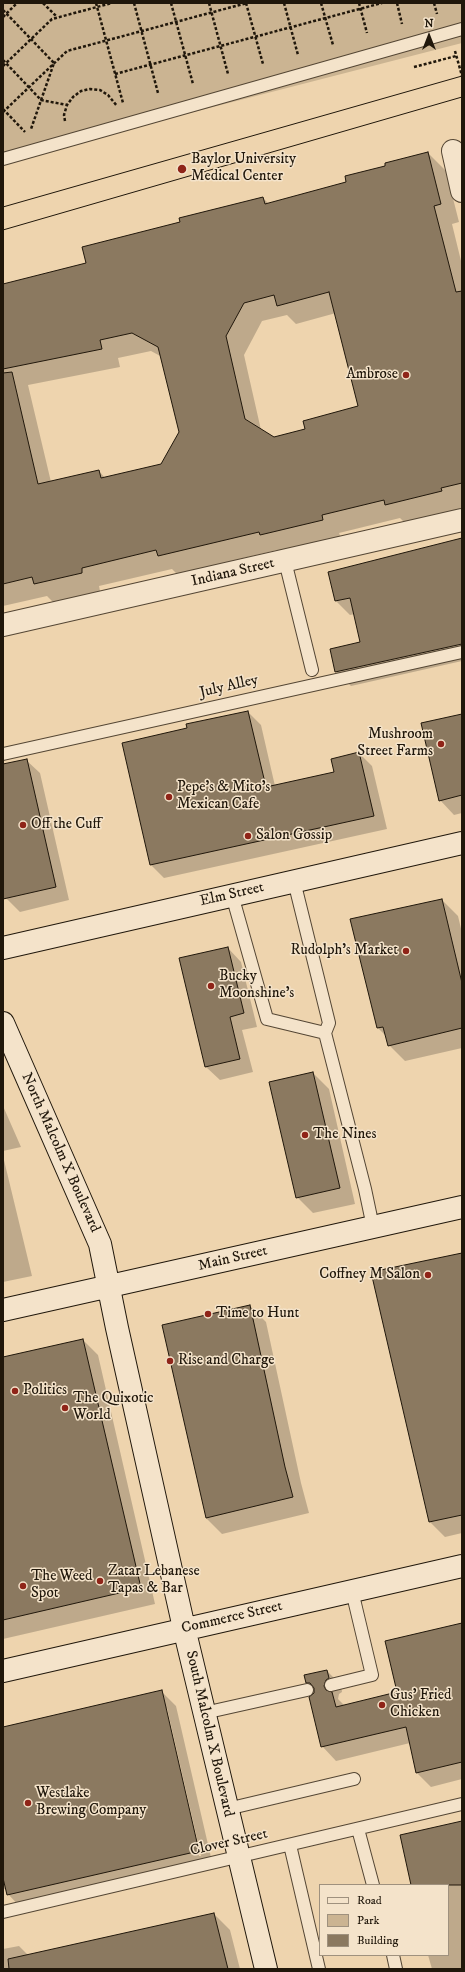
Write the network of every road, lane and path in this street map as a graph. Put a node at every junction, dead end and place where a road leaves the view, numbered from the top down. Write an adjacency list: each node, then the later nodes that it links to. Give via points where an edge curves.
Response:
1 (17, 3): 17 (path)
2 (43, 3): 19 (path)
3 (96, 3): 13 (path)
4 (112, 3): 13 (path)
5 (134, 3): 24 (path)
6 (171, 3): 21 (path)
7 (208, 3): 16 (path)
8 (246, 3): 16 (path); 25 (path)
9 (284, 3): 22 (path)
10 (321, 3): 20 (path)
11 (359, 3): 14 (path)
12 (382, 3): 14 (path)
13 (97, 7): 19 (path); 27 (path)
14 (361, 9): 20 (path); 29 (path)
15 (3, 10): 17 (path)
16 (211, 13): 21 (path); 28 (path)
17 (6, 14): 18 (path); 26 (path)
18 (3, 17)
19 (57, 18): 26 (path, via 52,19)
20 (325, 18): 22 (path); 35 (path)
21 (176, 22): 24 (path); 30 (path)
22 (290, 27): 25 (path); 40 (path)
23 (462, 29): 29 (lane)
24 (141, 31): 27 (path); 36 (path)
25 (255, 37): 28 (path); 41 (path)
26 (31, 39): 33 (path); 34 (path)
27 (106, 41): 34 (path, via 67,51); 39 (path)
28 (220, 46): 30 (path); 43 (path)
29 (373, 54): 35 (lane)
30 (185, 56): 36 (path); 45 (path)
31 (456, 56): 38 (path)
32 (3, 60): 33 (path)
33 (6, 63): 37 (path); 42 (path)
34 (54, 63): 42 (path); 44 (path)
35 (338, 64): 40 (lane)
36 (150, 65): 39 (path); 48 (path)
37 (3, 66)
38 (414, 67)
39 (115, 74): 49 (path)
40 (303, 74): 41 (lane)
41 (268, 84): 43 (lane)
42 (29, 88): 44 (path); 47 (path)
43 (233, 94): 45 (lane)
44 (41, 100): 46 (path); 47 (path, via 28,135)
45 (198, 104): 48 (lane)
46 (67, 105)
47 (4, 111)
48 (163, 114): 49 (lane)
49 (129, 124): 51 (lane)
50 (457, 150): 52 (street)
51 (3, 159)
52 (462, 191)
53 (462, 520): 54 (street, Indiana Street)
54 (285, 561): 55 (street, Indiana Street); 57 (lane)
55 (3, 625)
56 (462, 652): 58 (lane, July Alley)
57 (312, 670)
58 (3, 754)
59 (462, 843): 60 (street, Elm Street)
60 (294, 881): 61 (street, Elm Street); 64 (lane, via 329,1023)
61 (232, 895): 62 (street, Elm Street); 64 (lane, via 267,1019)
62 (3, 948)
63 (3, 1023): 67 (street, North Malcolm X Boulevard, via 100,1244)
64 (325, 1033): 66 (lane)
65 (462, 1207): 66 (street, Main Street)
66 (374, 1227): 67 (street, Main Street)
67 (109, 1287): 68 (street, Main Street); 71 (street, South Malcolm X Boulevard)
68 (3, 1310)
69 (462, 1566): 70 (street, Commerce Street)
70 (352, 1591): 71 (street, Commerce Street); 73 (lane, via 372,1675)
71 (184, 1628): 72 (street, Commerce Street); 75 (street, South Malcolm X Boulevard)
72 (3, 1671)
73 (331, 1685)
74 (307, 1690): 75 (lane)
75 (204, 1713): 78 (street, South Malcolm X Boulevard)
76 (354, 1779): 78 (lane)
77 (462, 1804): 79 (lane, Clover Street)
78 (227, 1809): 81 (street, South Malcolm X Boulevard)
79 (358, 1829): 80 (lane, Clover Street); 82 (lane)
80 (290, 1845): 81 (lane, Clover Street); 86 (lane)
81 (239, 1857): 83 (lane, Clover Street); 85 (street, South Malcolm X Boulevard)
82 (373, 1884)
83 (3, 1912)
84 (393, 1956): 87 (lane)
85 (266, 1969)
86 (319, 1969)
87 (396, 1969)

